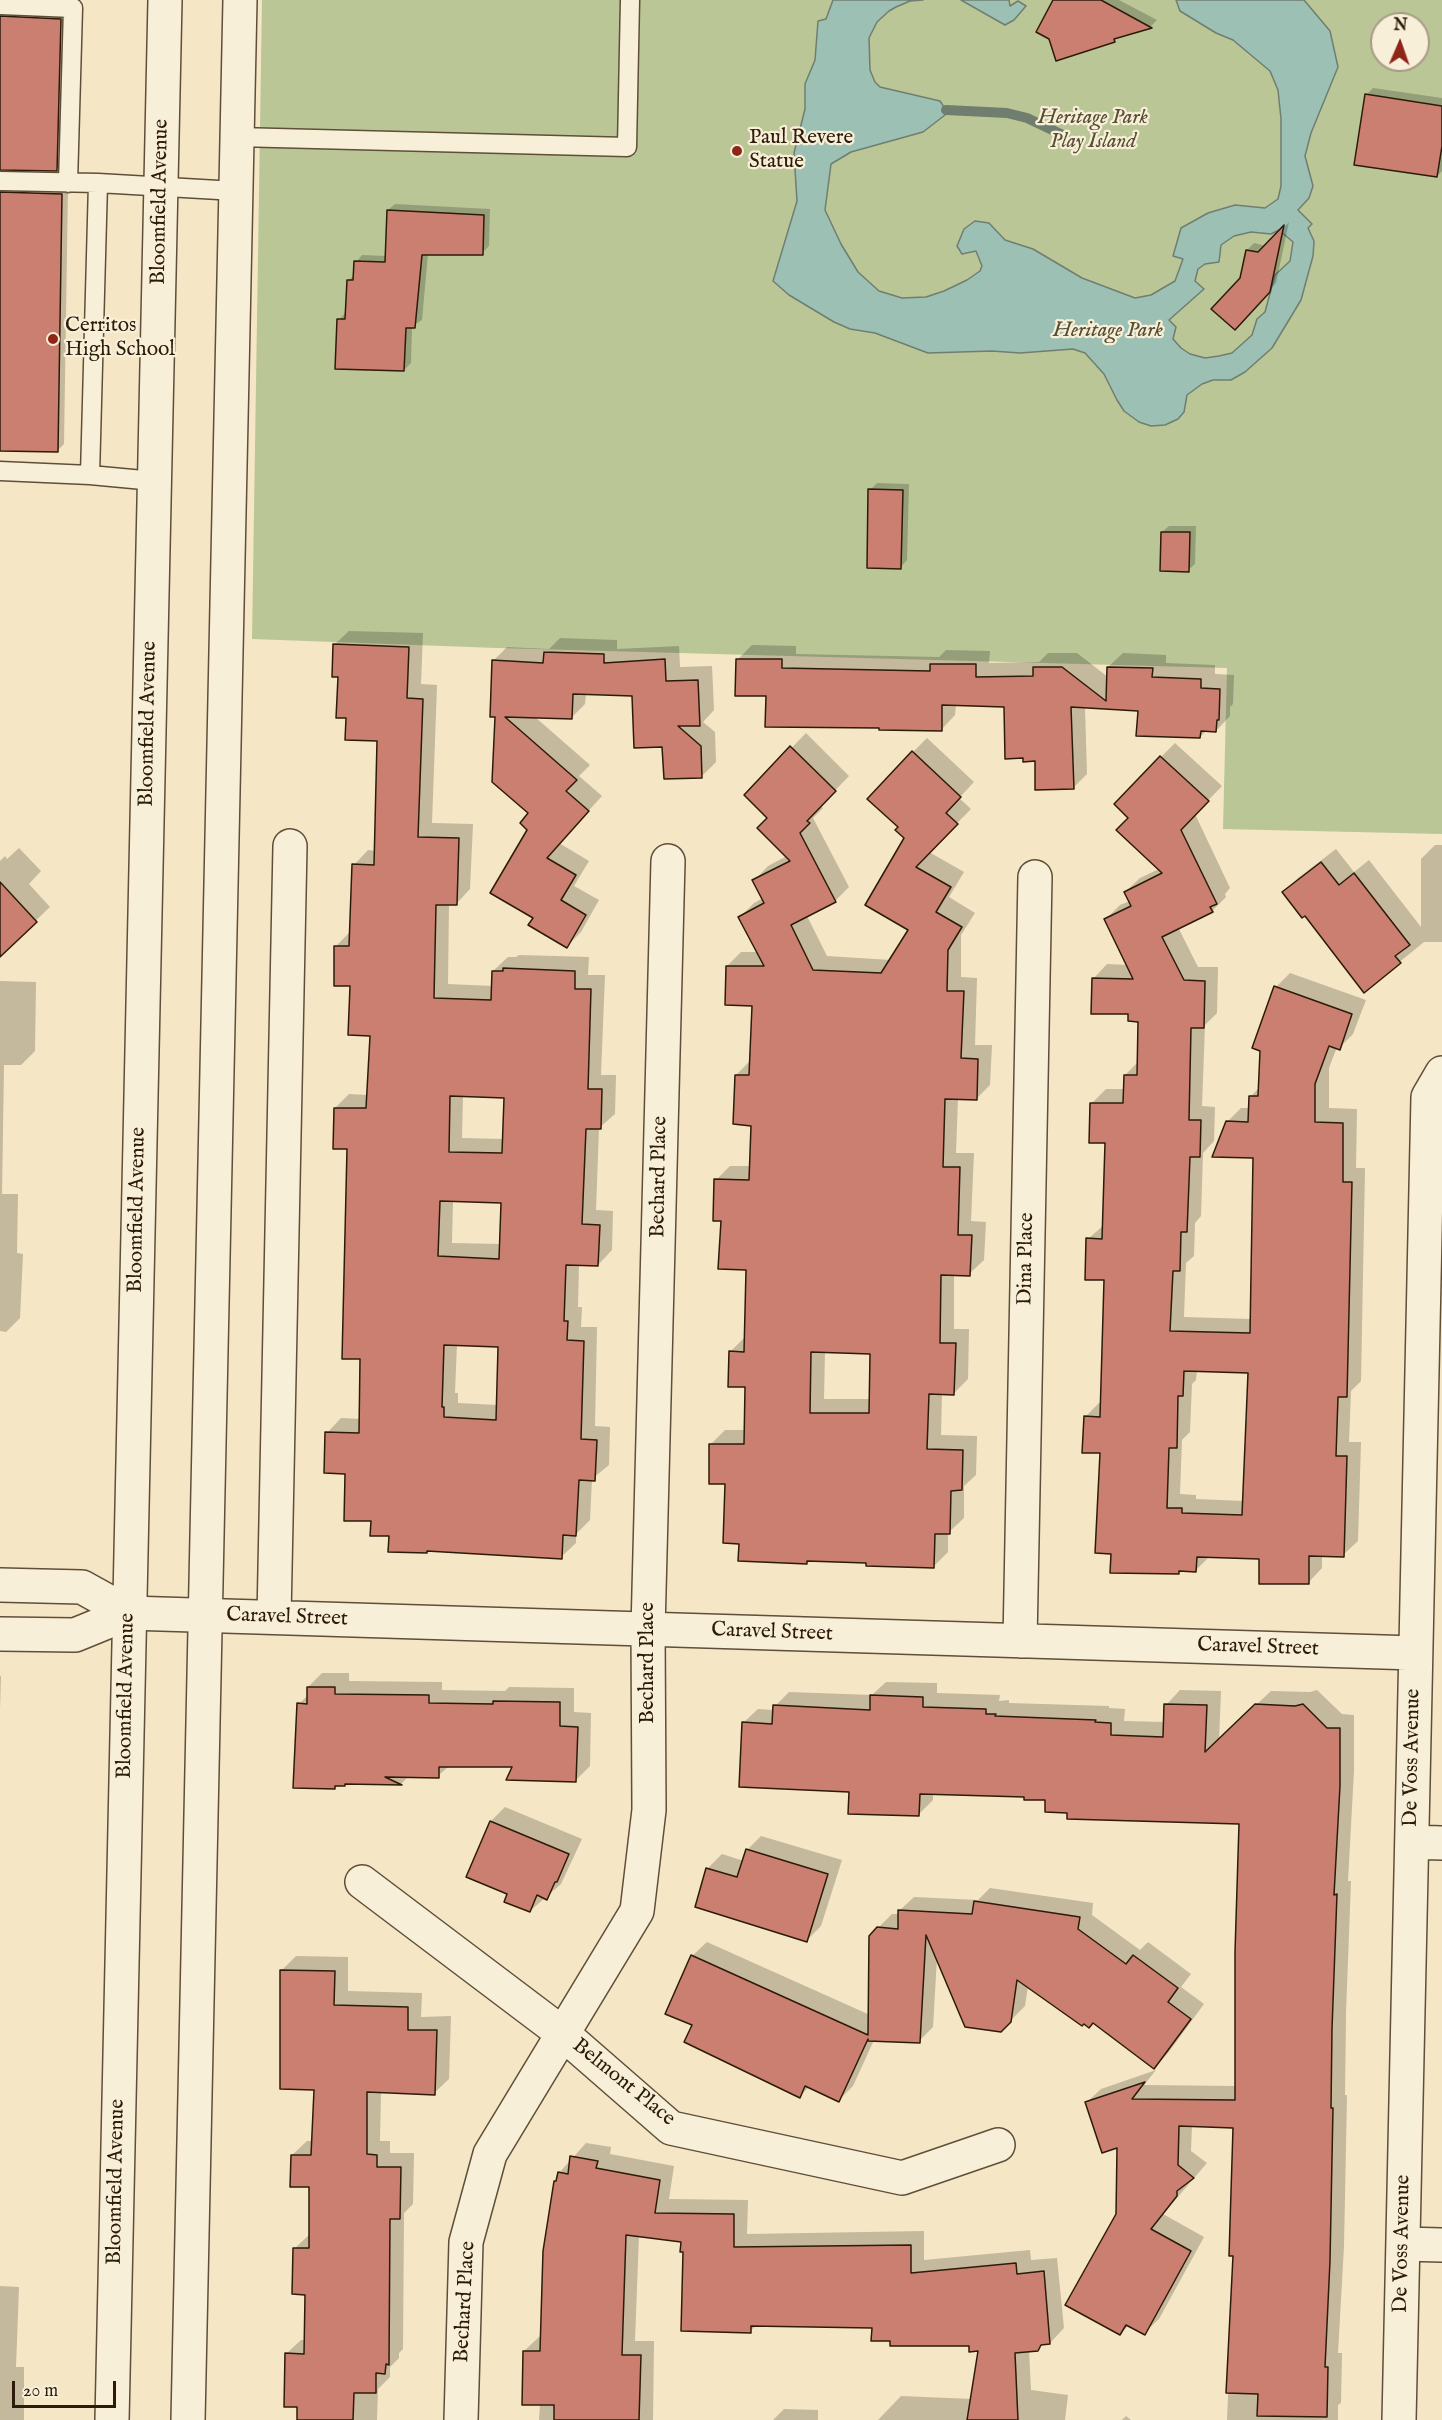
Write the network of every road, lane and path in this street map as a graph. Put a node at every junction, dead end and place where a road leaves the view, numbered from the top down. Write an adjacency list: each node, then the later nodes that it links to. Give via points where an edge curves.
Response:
1 (165, 0): 9 (street, Bloomfield Avenue)
2 (240, 0): 5 (street)
3 (630, 0): 5 (lane, via 627,147)
4 (0, 5): 7 (lane, via 73,8)
5 (237, 137): 10 (street)
6 (0, 181): 7 (lane)
7 (68, 183): 8 (lane)
8 (98, 183): 9 (lane); 12 (lane)
9 (161, 188): 10 (lane); 13 (street, Bloomfield Avenue)
10 (236, 191): 21 (street)
11 (0, 471): 12 (lane)
12 (90, 475): 13 (lane)
13 (154, 481): 20 (street, Bloomfield Avenue)
14 (290, 846): 22 (street)
15 (668, 861): 23 (street, Bechard Place)
16 (1035, 877): 25 (street, Dina Place)
17 (1435, 1085): 18 (street, De Voss Avenue)
18 (1431, 1445): 26 (street, De Voss Avenue)
19 (0, 1585): 20 (street, via 82,1587)
20 (129, 1612): 21 (street, Caravel Street); 24 (street, via 75,1635); 33 (street, Bloomfield Avenue)
21 (205, 1615): 22 (street, Caravel Street); 34 (street)
22 (274, 1617): 23 (street, Caravel Street)
23 (648, 1629): 25 (street, Caravel Street); 29 (street, Bechard Place, via 649,1810 638,1911)
24 (0, 1634)
25 (1020, 1641): 26 (street, Caravel Street)
26 (1416, 1653): 27 (street, De Voss Avenue)
27 (1427, 1842): 31 (street, De Voss Avenue)
28 (362, 1882): 29 (street, Belmont Place)
29 (562, 2033): 30 (street, Belmont Place, via 671,2128 902,2178); 35 (street, Bechard Place, via 490,2154 466,2242)
30 (998, 2145)
31 (1403, 2244): 32 (street); 36 (street, De Voss Avenue)
32 (1442, 2245)
33 (112, 2420)
34 (188, 2420)
35 (461, 2420)
36 (1399, 2420)

